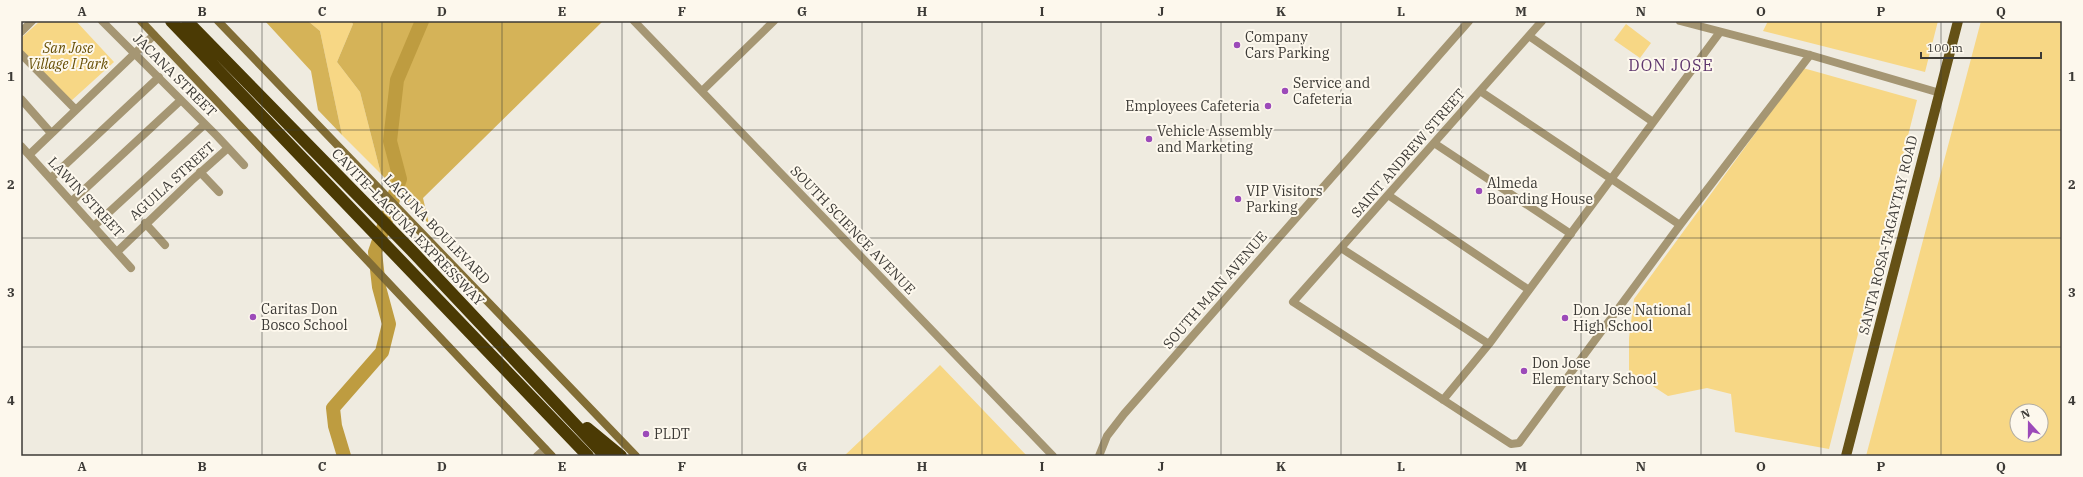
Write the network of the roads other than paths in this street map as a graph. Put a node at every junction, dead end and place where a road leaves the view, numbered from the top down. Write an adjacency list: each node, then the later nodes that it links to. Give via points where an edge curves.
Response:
1 (32, 21): 13 (street)
2 (102, 21): 18 (street, JACANA STREET)
3 (141, 21): 15 (main road)
4 (172, 21): 53 (highway, CAVITE–LAGUNA EXPRESSWAY)
5 (187, 21): 52 (highway, CAVITE–LAGUNA EXPRESSWAY, via 413,252)
6 (218, 21): 61 (main road, LAGUNA BOULEVARD)
7 (634, 21): 21 (street, SOUTH SCIENCE AVENUE)
8 (774, 21): 21 (street)
9 (1469, 21): 63 (street, SOUTH MAIN AVENUE, via 1124,414 1107,436)
10 (1542, 21): 16 (street, SAINT ANDREW STREET)
11 (1680, 21): 14 (street)
12 (1958, 21): 23 (main road, SANTA ROSA-TAGAYTAY ROAD)
13 (21, 32)
14 (1720, 32): 19 (street); 27 (street)
15 (154, 35): 18 (street); 54 (main road)
16 (1528, 36): 22 (street, SAINT ANDREW STREET); 27 (street)
17 (21, 54): 26 (street)
18 (135, 54): 20 (street, JACANA STREET); 26 (street)
19 (1810, 55): 23 (street); 42 (street)
20 (159, 77): 25 (street, JACANA STREET); 36 (street)
21 (702, 91): 62 (street, SOUTH SCIENCE AVENUE)
22 (1480, 91): 30 (street, SAINT ANDREW STREET); 37 (street)
23 (1940, 93): 64 (main road, SANTA ROSA-TAGAYTAY ROAD)
24 (21, 99): 29 (street)
25 (182, 100): 28 (street, JACANA STREET); 40 (street)
26 (76, 110): 29 (street)
27 (1653, 122): 37 (street)
28 (205, 124): 32 (street, JACANA STREET); 43 (street)
29 (51, 133): 33 (street)
30 (1434, 143): 39 (street, SAINT ANDREW STREET); 44 (street)
31 (21, 146): 33 (street, LAWIN STREET)
32 (228, 148): 34 (street, JACANA STREET); 35 (street, AGUILA STREET)
33 (29, 155): 36 (street, LAWIN STREET)
34 (244, 165)
35 (200, 172): 38 (street); 41 (street, AGUILA STREET)
36 (51, 178): 40 (street, LAWIN STREET)
37 (1611, 179): 42 (street); 44 (street)
38 (219, 192)
39 (1388, 196): 46 (street, SAINT ANDREW STREET); 49 (street)
40 (72, 201): 43 (street, LAWIN STREET)
41 (146, 223): 45 (street); 47 (street, AGUILA STREET)
42 (1680, 225): 51 (street, via 1519,443 1512,444)
43 (94, 226): 47 (street, LAWIN STREET)
44 (1571, 234): 49 (street)
45 (165, 245)
46 (1341, 248): 50 (street); 51 (street, SAINT ANDREW STREET, via 1293,302)
47 (118, 251): 48 (street, LAWIN STREET)
48 (131, 268)
49 (1529, 290): 50 (street)
50 (1489, 344): 51 (street)
51 (1443, 400)
52 (554, 403): 59 (highway, CAVITE–LAGUNA EXPRESSWAY); 60 (highway)
53 (544, 410): 57 (highway); 58 (highway, CAVITE–LAGUNA EXPRESSWAY)
54 (545, 449): 55 (street); 56 (main road)
55 (537, 456)
56 (552, 456)
57 (578, 456)
58 (588, 456)
59 (605, 456)
60 (621, 456)
61 (636, 456)
62 (1054, 456)
63 (1099, 456)
64 (1846, 456)

